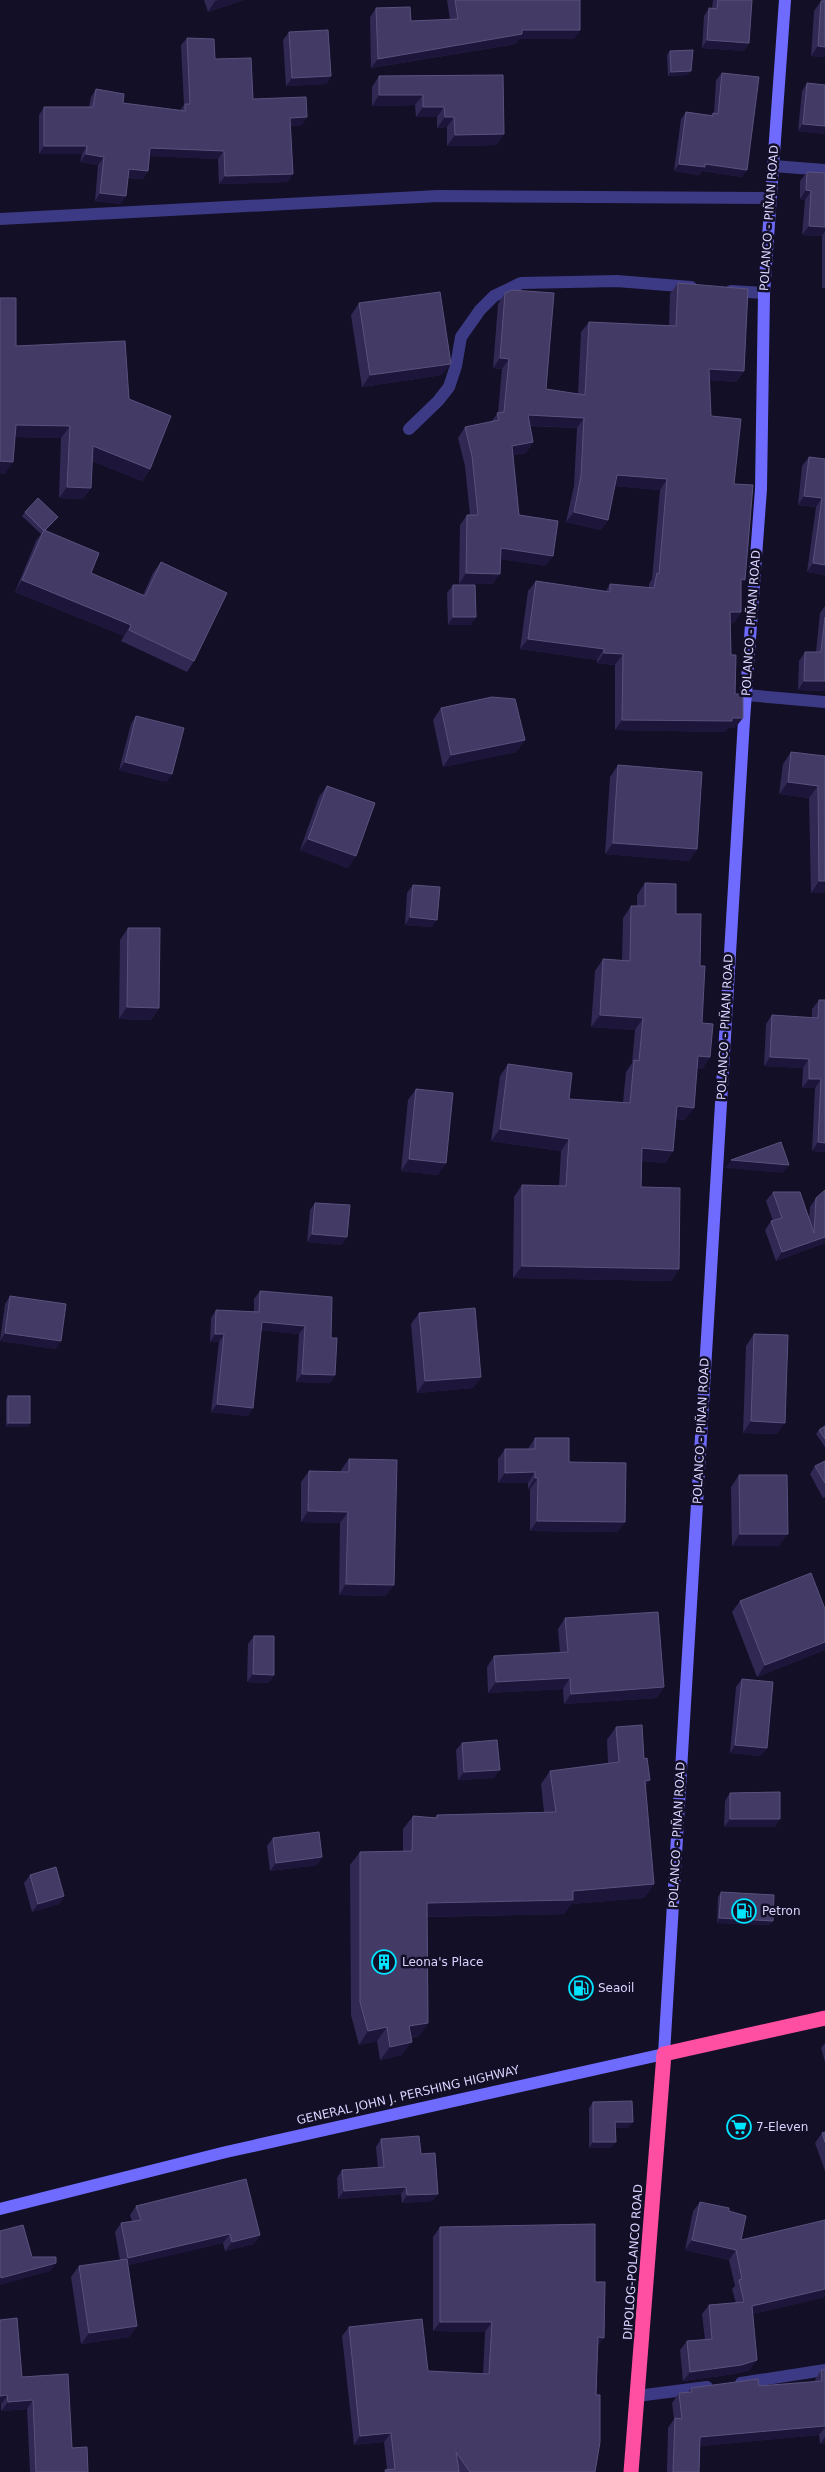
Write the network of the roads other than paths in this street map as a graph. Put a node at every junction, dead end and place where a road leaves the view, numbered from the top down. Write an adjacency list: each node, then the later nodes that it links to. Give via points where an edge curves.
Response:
1 (785, 0): 2 (main road, POLANCO - PIÑAN ROAD)
2 (773, 166): 3 (street); 4 (main road, POLANCO - PIÑAN ROAD)
3 (825, 170)
4 (770, 198): 5 (street, via 438,196); 6 (main road, POLANCO - PIÑAN ROAD)
5 (0, 219)
6 (764, 293): 7 (street, via 617,281 521,283 494,296 480,310 461,337 449,386 438,402); 8 (main road, POLANCO - PIÑAN ROAD, via 761,489)
7 (410, 429)
8 (746, 696): 9 (street); 11 (main road, POLANCO - PIÑAN ROAD)
9 (825, 702)
10 (825, 2018): 11 (highway, GENERAL JOHN J. PERSHING HIGHWAY)
11 (664, 2054): 12 (main road, GENERAL JOHN J. PERSHING HIGHWAY, via 226,2152); 14 (highway, DIPOLOG-POLANCO ROAD)
12 (0, 2209)
13 (825, 2370): 14 (street)
14 (637, 2396): 15 (highway, DIPOLOG-POLANCO ROAD)
15 (631, 2472)

